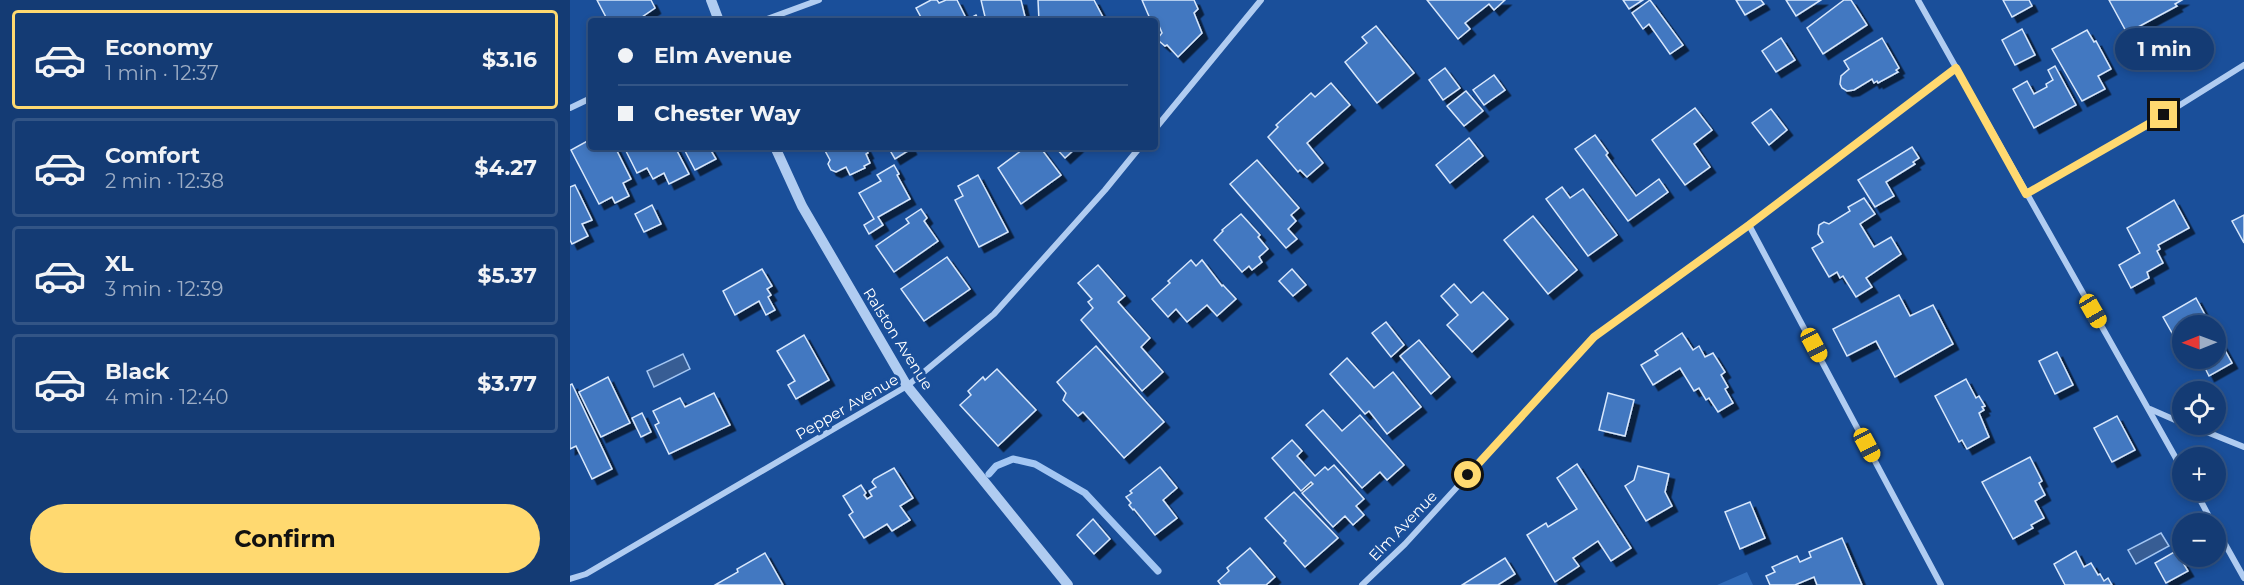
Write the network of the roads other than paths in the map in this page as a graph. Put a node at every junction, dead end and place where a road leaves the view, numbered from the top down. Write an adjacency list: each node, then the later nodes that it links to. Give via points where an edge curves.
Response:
1 (711, 0): 5 (street)
2 (819, 0): 6 (street)
3 (1261, 0): 11 (street)
4 (1918, 0): 8 (street)
5 (718, 18)
6 (770, 18)
7 (2244, 65): 14 (street)
8 (1956, 68): 14 (street); 15 (street, Elm Avenue)
9 (588, 99): 10 (street)
10 (570, 108)
11 (1158, 125)
12 (776, 150): 16 (street, Ralston Avenue, via 802,206)
13 (1138, 150): 16 (street, Pepper Avenue, via 994,314)
14 (2026, 194): 17 (street)
15 (1749, 225): 26 (street, Elm Avenue, via 1594,337 1405,544); 27 (street)
16 (907, 386): 24 (street, Pepper Avenue, via 586,574); 25 (street, Ralston Avenue)
17 (2149, 409): 18 (street); 21 (street)
18 (2172, 419)
19 (2214, 435): 20 (street)
20 (2244, 447)
21 (2172, 451)
22 (2226, 546): 23 (street)
23 (2244, 578)
24 (570, 579)
25 (1068, 585)
26 (1362, 585)
27 (1941, 585)

